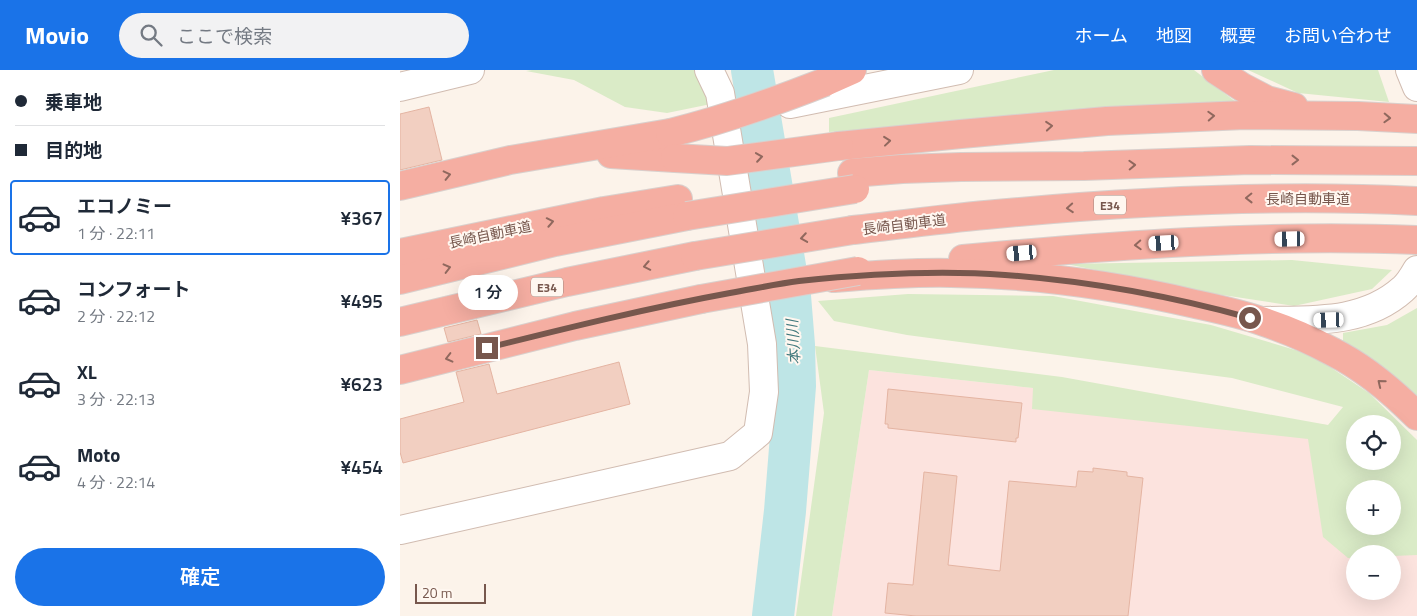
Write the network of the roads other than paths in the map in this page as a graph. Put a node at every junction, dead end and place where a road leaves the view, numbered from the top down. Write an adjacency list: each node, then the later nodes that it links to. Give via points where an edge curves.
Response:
1 (470, 70): 7 (street)
2 (708, 70): 28 (street, via 720,93 762,344 764,392 758,433 730,456)
3 (852, 70): 9 (highway)
4 (958, 70): 9 (street)
5 (1216, 70): 10 (highway, via 1267,100 1296,108)
6 (1410, 70): 8 (street)
7 (400, 87)
8 (1417, 87)
9 (826, 89): 12 (highway, bridge, via 705,125)
10 (1358, 116): 11 (highway, one-way to 11); 12 (highway, one-way to 10, bridge, via 727,161 839,146 1107,121 1245,115)
11 (1417, 119)
12 (673, 146): 14 (highway, one-way to 12, via 540,155)
13 (1417, 161): 16 (highway, one-way to 13, bridge, via 854,181 964,177 1084,166 1250,160)
14 (400, 186)
15 (1417, 201): 25 (highway, 長崎自動車道 / E34, one-way to 25, bridge, via 1250,198 1132,203 852,230 695,256 567,282)
16 (687, 207): 19 (highway, 長崎自動車道, one-way to 16, via 604,211); 23 (highway, one-way to 16)
17 (1417, 240): 18 (highway)
18 (1373, 244): 20 (highway); 22 (highway, one-way to 22, via 1239,240 1074,248)
19 (400, 253)
20 (1417, 253)
21 (1417, 270): 24 (street, via 1405,288 1386,302 1362,313 1329,320)
22 (858, 274): 24 (highway, via 952,273 1057,280 1175,299); 26 (highway, one-way to 26, bridge, via 797,281 701,299 575,326)
23 (400, 280)
24 (1263, 321): 27 (highway, one-way to 24, via 1369,374 1335,352)
25 (400, 322)
26 (400, 370)
27 (1417, 416)
28 (400, 530)

